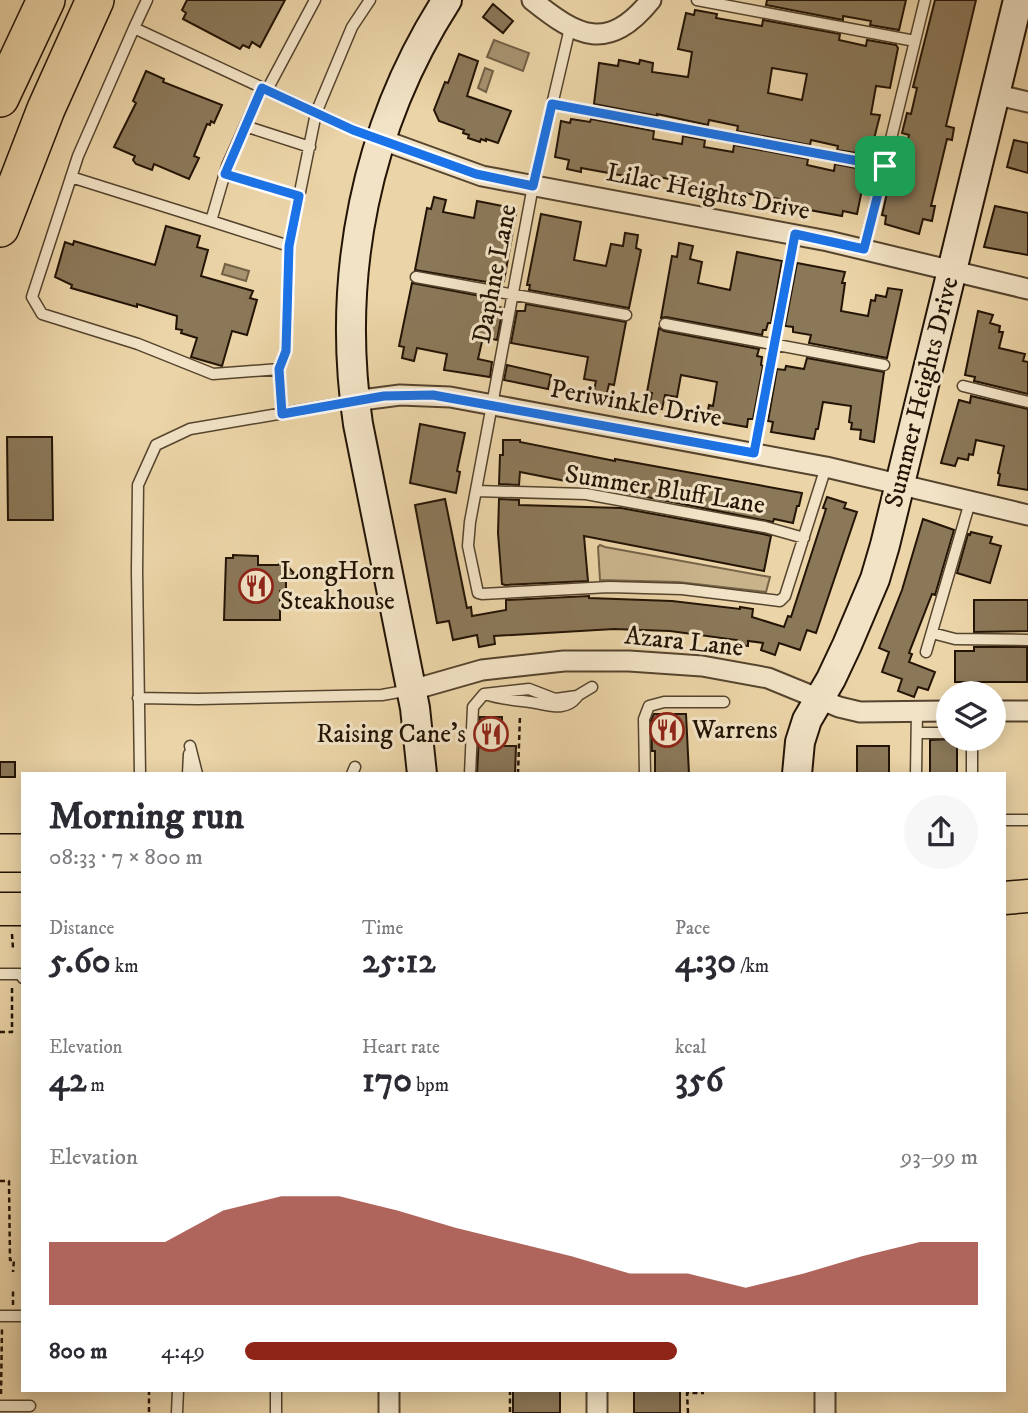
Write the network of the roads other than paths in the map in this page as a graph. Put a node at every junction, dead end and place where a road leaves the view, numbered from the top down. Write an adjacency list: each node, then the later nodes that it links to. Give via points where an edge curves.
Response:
1 (46, 0): 17 (highway)
2 (95, 0): 30 (highway, via 46,108)
3 (147, 0): 12 (lane)
4 (315, 0): 15 (lane)
5 (370, 0): 20 (lane, via 352,27)
6 (447, 0): 22 (street, via 416,53)
7 (533, 0): 13 (street)
8 (651, 0): 13 (street, via 634,19 610,32 592,34)
9 (697, 0): 14 (lane)
10 (925, 0): 14 (lane)
11 (1018, 0): 16 (street, Summer Heights Drive)
12 (134, 28): 15 (lane); 26 (lane)
13 (570, 28): 19 (lane, Daphne Lane)
14 (915, 41): 24 (lane)
15 (265, 89): 20 (lane); 21 (lane)
16 (994, 94): 18 (street); 34 (street, Summer Heights Drive)
17 (0, 98)
18 (1028, 102)
19 (552, 104): 24 (lane); 27 (lane, Daphne Lane)
20 (316, 113): 22 (lane); 23 (lane)
21 (245, 125): 23 (lane); 25 (lane)
22 (380, 139): 27 (street, Lilac Heights Drive, via 476,174); 44 (street, via 364,198 353,272 350,348)
23 (310, 147): 28 (lane)
24 (885, 166): 33 (lane)
25 (225, 174): 28 (lane); 29 (lane)
26 (71, 177): 29 (lane); 42 (lane, via 32,297 42,314 213,374)
27 (533, 186): 31 (street, Lilac Heights Drive); 37 (lane, Daphne Lane)
28 (299, 196): 32 (lane)
29 (211, 221): 32 (lane)
30 (0, 228)
31 (795, 234): 33 (street, Lilac Heights Drive); 40 (lane)
32 (289, 246): 42 (lane, via 286,351)
33 (864, 249): 34 (street, Lilac Heights Drive)
34 (951, 270): 36 (street, Lilac Heights Drive); 50 (street, Summer Heights Drive)
35 (415, 277): 37 (lane)
36 (1028, 289)
37 (513, 294): 38 (lane); 46 (lane, Daphne Lane)
38 (626, 315)
39 (665, 324): 40 (lane)
40 (775, 344): 41 (lane); 48 (lane)
41 (884, 365)
42 (279, 369): 47 (lane)
43 (963, 386): 45 (lane)
44 (354, 401): 46 (street, Periwinkle Drive, via 416,394); 47 (lane); 59 (street)
45 (1028, 402)
46 (492, 405): 48 (street, Periwinkle Drive); 51 (lane, Daphne Lane)
47 (282, 414): 60 (lane, via 190,429 156,445 138,485)
48 (754, 453): 49 (street, Periwinkle Drive)
49 (826, 467): 50 (street, Periwinkle Drive); 54 (lane)
50 (900, 484): 52 (street, Periwinkle Drive); 61 (street, Summer Heights Drive, via 875,579)
51 (476, 491): 54 (lane, Summer Bluff Lane, via 586,494); 54 (lane, Daphne Lane, via 468,538 480,594 609,587 681,589 777,601 783,599)
52 (970, 502): 53 (street, Periwinkle Drive); 55 (lane)
53 (1028, 515)
54 (804, 538)
55 (932, 633): 56 (lane, via 955,639); 57 (lane)
56 (1028, 640)
57 (926, 652)
58 (592, 687): 74 (lane, via 577,696 555,699 528,689 484,694 473,707)
59 (412, 690): 60 (lane, via 382,695); 61 (street, Azara Lane, via 482,670 554,662 629,661 750,674); 73 (street)
60 (138, 698): 70 (lane)
61 (819, 700): 63 (street, Azara Lane, via 860,712); 76 (street, Summer Heights Drive, via 800,742)
62 (724, 702): 75 (lane, via 649,706 644,719)
63 (917, 711): 64 (street, Azara Lane); 67 (lane)
64 (936, 711)
65 (1006, 711): 66 (street)
66 (1028, 711)
67 (917, 733): 68 (lane); 77 (lane)
68 (936, 733)
69 (972, 751): 78 (lane)
70 (140, 772)
71 (188, 772): 72 (lane, via 190,746)
72 (196, 772)
73 (422, 772)
74 (470, 772)
75 (645, 772)
76 (797, 772)
77 (916, 772)
78 (972, 772)
79 (1006, 820): 80 (lane)
80 (1028, 820)
81 (0, 853): 82 (highway)
82 (21, 853)
83 (0, 870): 84 (main road)
84 (21, 870)
85 (1006, 880): 86 (main road)
86 (1028, 880)
87 (1028, 896): 88 (main road)
88 (1006, 898)
89 (1006, 912): 90 (main road)
90 (1028, 912)
91 (0, 974): 92 (lane)
92 (21, 975)
93 (21, 1316): 94 (lane)
94 (1, 1318)
95 (178, 1392): 102 (lane)
96 (276, 1392): 103 (lane)
97 (389, 1392): 104 (street)
98 (597, 1392): 105 (street)
99 (825, 1392): 106 (street)
100 (1, 1401): 101 (lane)
101 (30, 1406)
102 (177, 1413)
103 (276, 1413)
104 (389, 1413)
105 (597, 1413)
106 (825, 1413)

